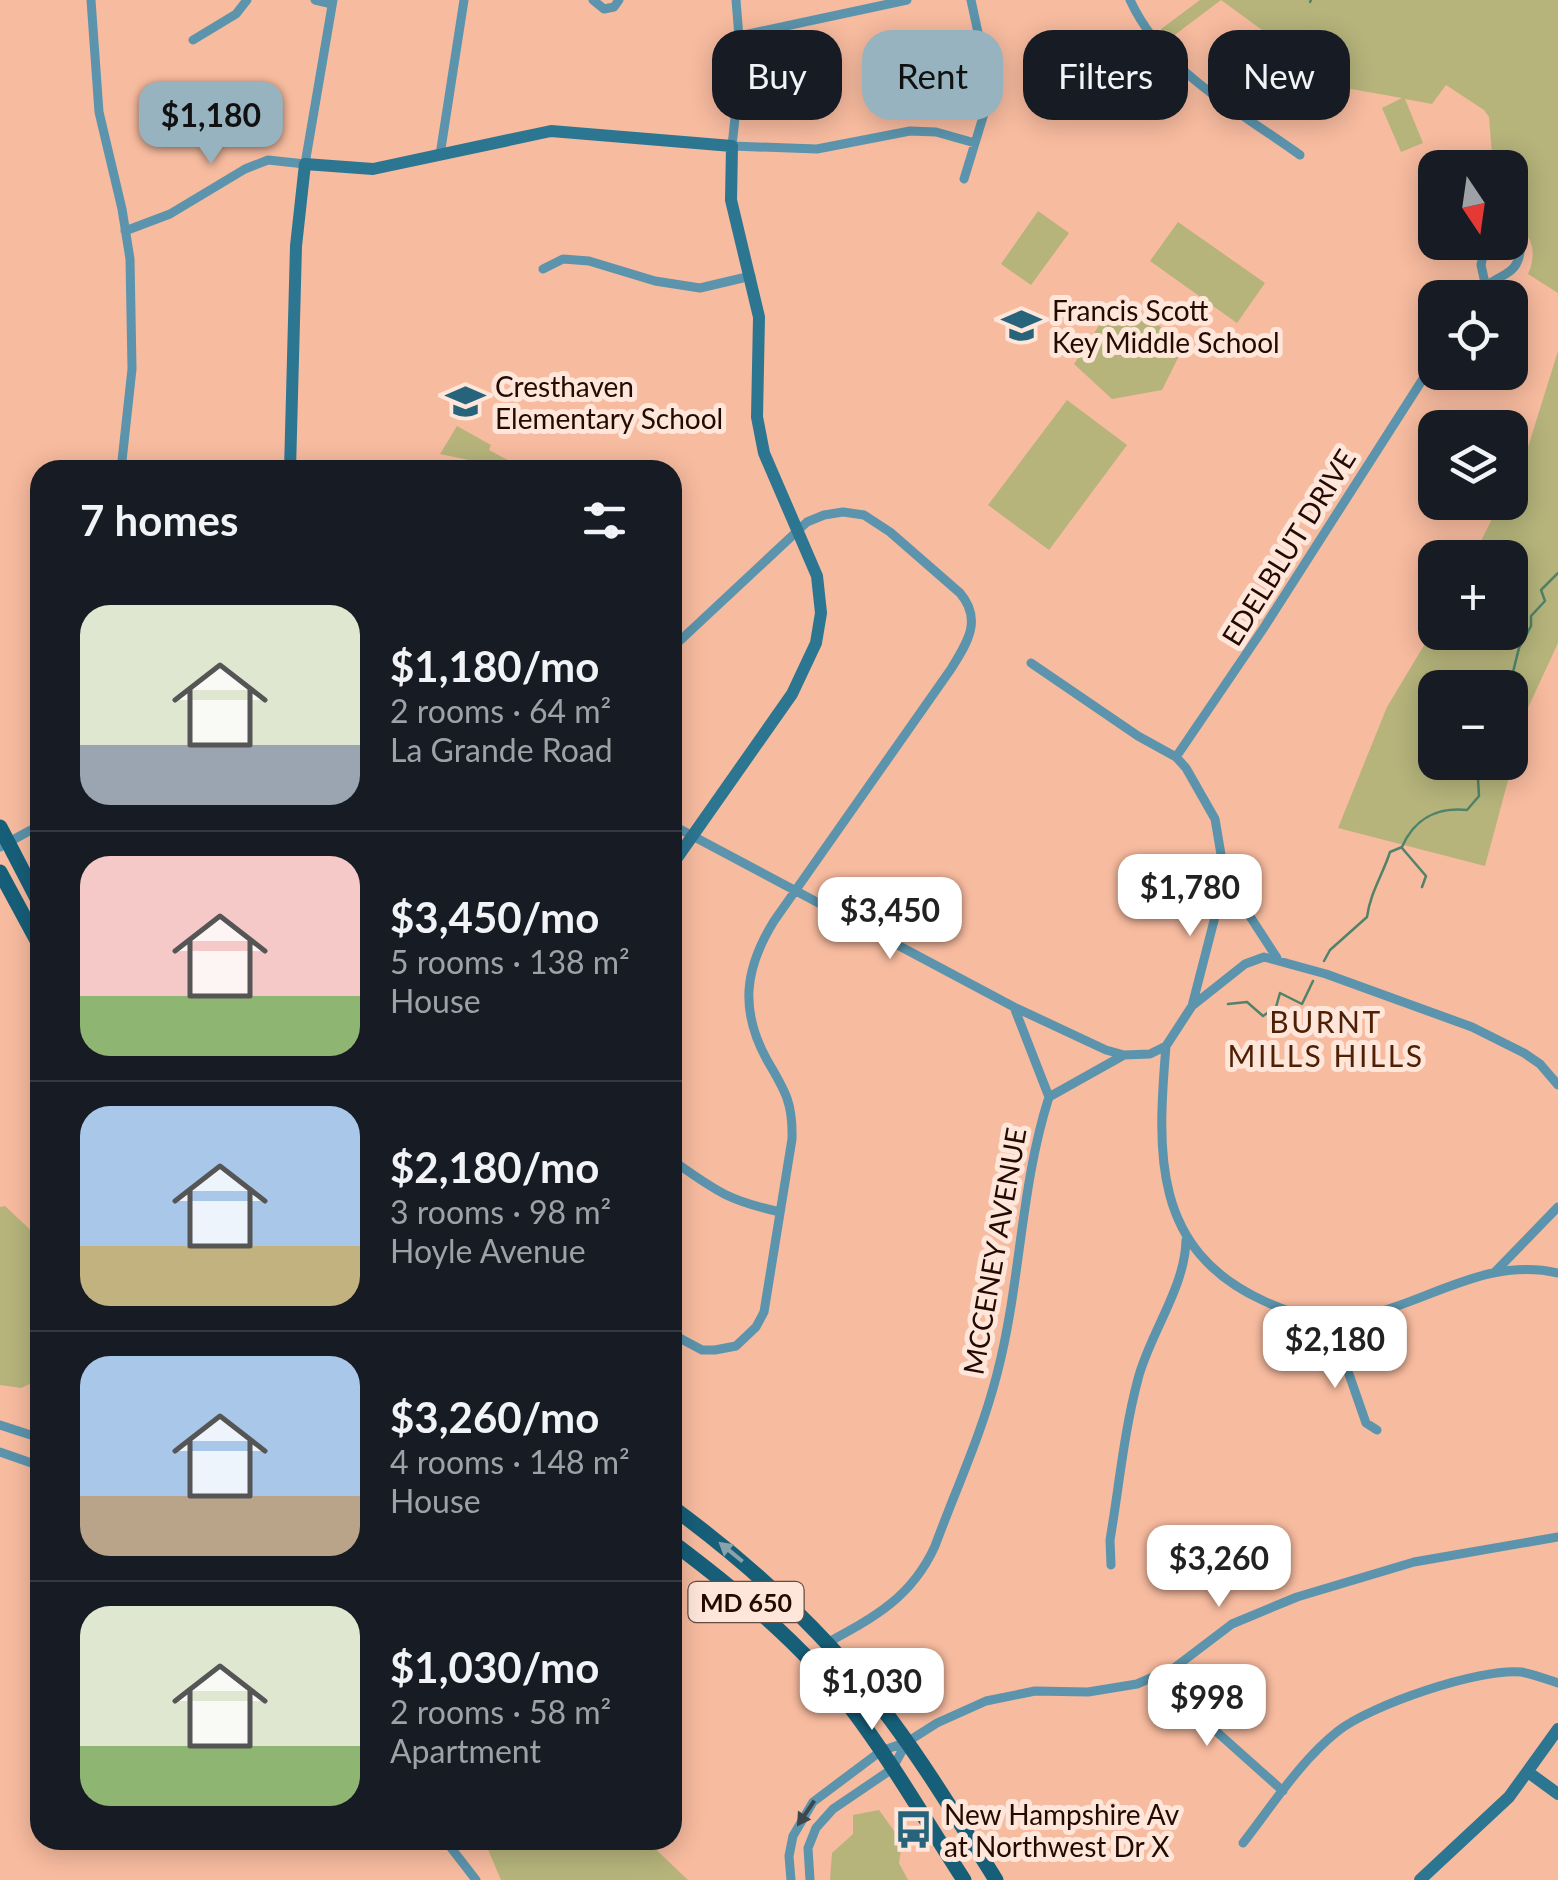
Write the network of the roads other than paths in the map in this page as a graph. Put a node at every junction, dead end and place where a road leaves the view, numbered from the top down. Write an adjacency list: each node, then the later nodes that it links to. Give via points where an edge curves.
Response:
1 (91, 0): 22 (street, via 99,112)
2 (247, 0): 14 (street)
3 (314, 0): 11 (street)
4 (464, 0): 18 (street)
5 (593, 0): 6 (street, via 604,10)
6 (619, 0)
7 (736, 0): 12 (street)
8 (906, 0): 13 (street)
9 (971, 0): 16 (street, via 988,79)
10 (1130, 0): 19 (street, via 1162,51)
11 (333, 2): 20 (street)
12 (739, 30)
13 (768, 30)
14 (194, 40)
15 (735, 120): 17 (street)
16 (975, 143): 17 (street, via 910,131 817,149); 21 (street)
17 (732, 146): 18 (street, via 551,131); 25 (street, via 731,200)
18 (440, 155): 20 (street, via 373,169)
19 (1300, 155)
20 (305, 164): 22 (street, via 268,160 170,214); 29 (street)
21 (964, 180)
22 (126, 230): 28 (street, via 132,369)
23 (1520, 260): 26 (street)
24 (543, 269): 25 (street, via 563,259 589,261 700,288)
25 (750, 276): 30 (street, via 759,318 757,417 764,452)
26 (1494, 280)
27 (1418, 387): 33 (street, EDELBLUT DRIVE)
28 (122, 460)
29 (290, 460)
30 (798, 532): 31 (street); 37 (street, via 820,588 816,643 792,694); 43 (street, via 824,516 864,515 960,593 973,627 952,669)
31 (682, 639)
32 (1030, 663): 33 (street)
33 (1176, 756): 41 (street, via 1216,819)
34 (0, 828): 38 (main road)
35 (682, 830): 37 (street)
36 (30, 831): 38 (street)
37 (693, 835): 39 (street); 43 (street)
38 (4, 845): 42 (main road)
39 (682, 851)
40 (0, 872): 44 (main road)
41 (1226, 878): 45 (street); 46 (street)
42 (30, 888)
43 (797, 891): 47 (street); 54 (street, via 757,949 748,988 756,1037 793,1114)
44 (30, 928)
45 (1277, 958): 46 (street, via 1245,964); 50 (street, via 1472,1027 1524,1053)
46 (1192, 1006): 48 (street)
47 (1014, 1007): 49 (street); 51 (street)
48 (1166, 1046): 49 (street, MCCENEY AVENUE); 55 (street, via 1160,1144 1171,1205)
49 (1124, 1055): 51 (street, MCCENEY AVENUE)
50 (1558, 1085)
51 (1049, 1097): 69 (street, MCCENEY AVENUE, via 1029,1174 997,1374 934,1546 924,1570 893,1603)
52 (682, 1167): 54 (street, via 737,1202)
53 (1558, 1207): 56 (street)
54 (780, 1212): 59 (street, via 764,1312 747,1339 715,1350)
55 (1186, 1237): 58 (street, via 1243,1292); 68 (street, via 1176,1283 1138,1380)
56 (1495, 1272): 57 (street); 58 (street, via 1359,1318)
57 (1558, 1273)
58 (1317, 1322): 61 (street, via 1343,1357 1366,1424)
59 (682, 1339)
60 (0, 1425): 62 (street)
61 (1377, 1430)
62 (30, 1435)
63 (0, 1452): 64 (street)
64 (30, 1462)
65 (682, 1515): 69 (main road, MD 650, one-way to 65, via 747,1565)
66 (1558, 1537): 70 (street, via 1414,1562 1258,1610)
67 (682, 1550): 74 (main road, MD 650, via 805,1656)
68 (1111, 1565)
69 (827, 1643): 73 (main road, MD 650)
70 (1174, 1668): 73 (street, via 1113,1690 1034,1691 986,1701); 77 (street, via 1218,1733)
71 (1558, 1683): 77 (street, via 1500,1672 1395,1702 1338,1731)
72 (1558, 1729): 76 (street)
73 (907, 1742): 74 (street); 75 (street); 85 (main road, MD 650)
74 (880, 1751): 75 (main road, MD 650); 82 (street, one-way to 82, via 813,1802 793,1836)
75 (892, 1770): 83 (street, via 816,1828 808,1848); 84 (main road, MD 650)
76 (1528, 1772): 78 (street); 86 (street)
77 (1284, 1791): 79 (street)
78 (1558, 1794)
79 (1243, 1844)
80 (456, 1850): 81 (street)
81 (476, 1880)
82 (791, 1880)
83 (810, 1880)
84 (964, 1880)
85 (996, 1880)
86 (1420, 1880)

